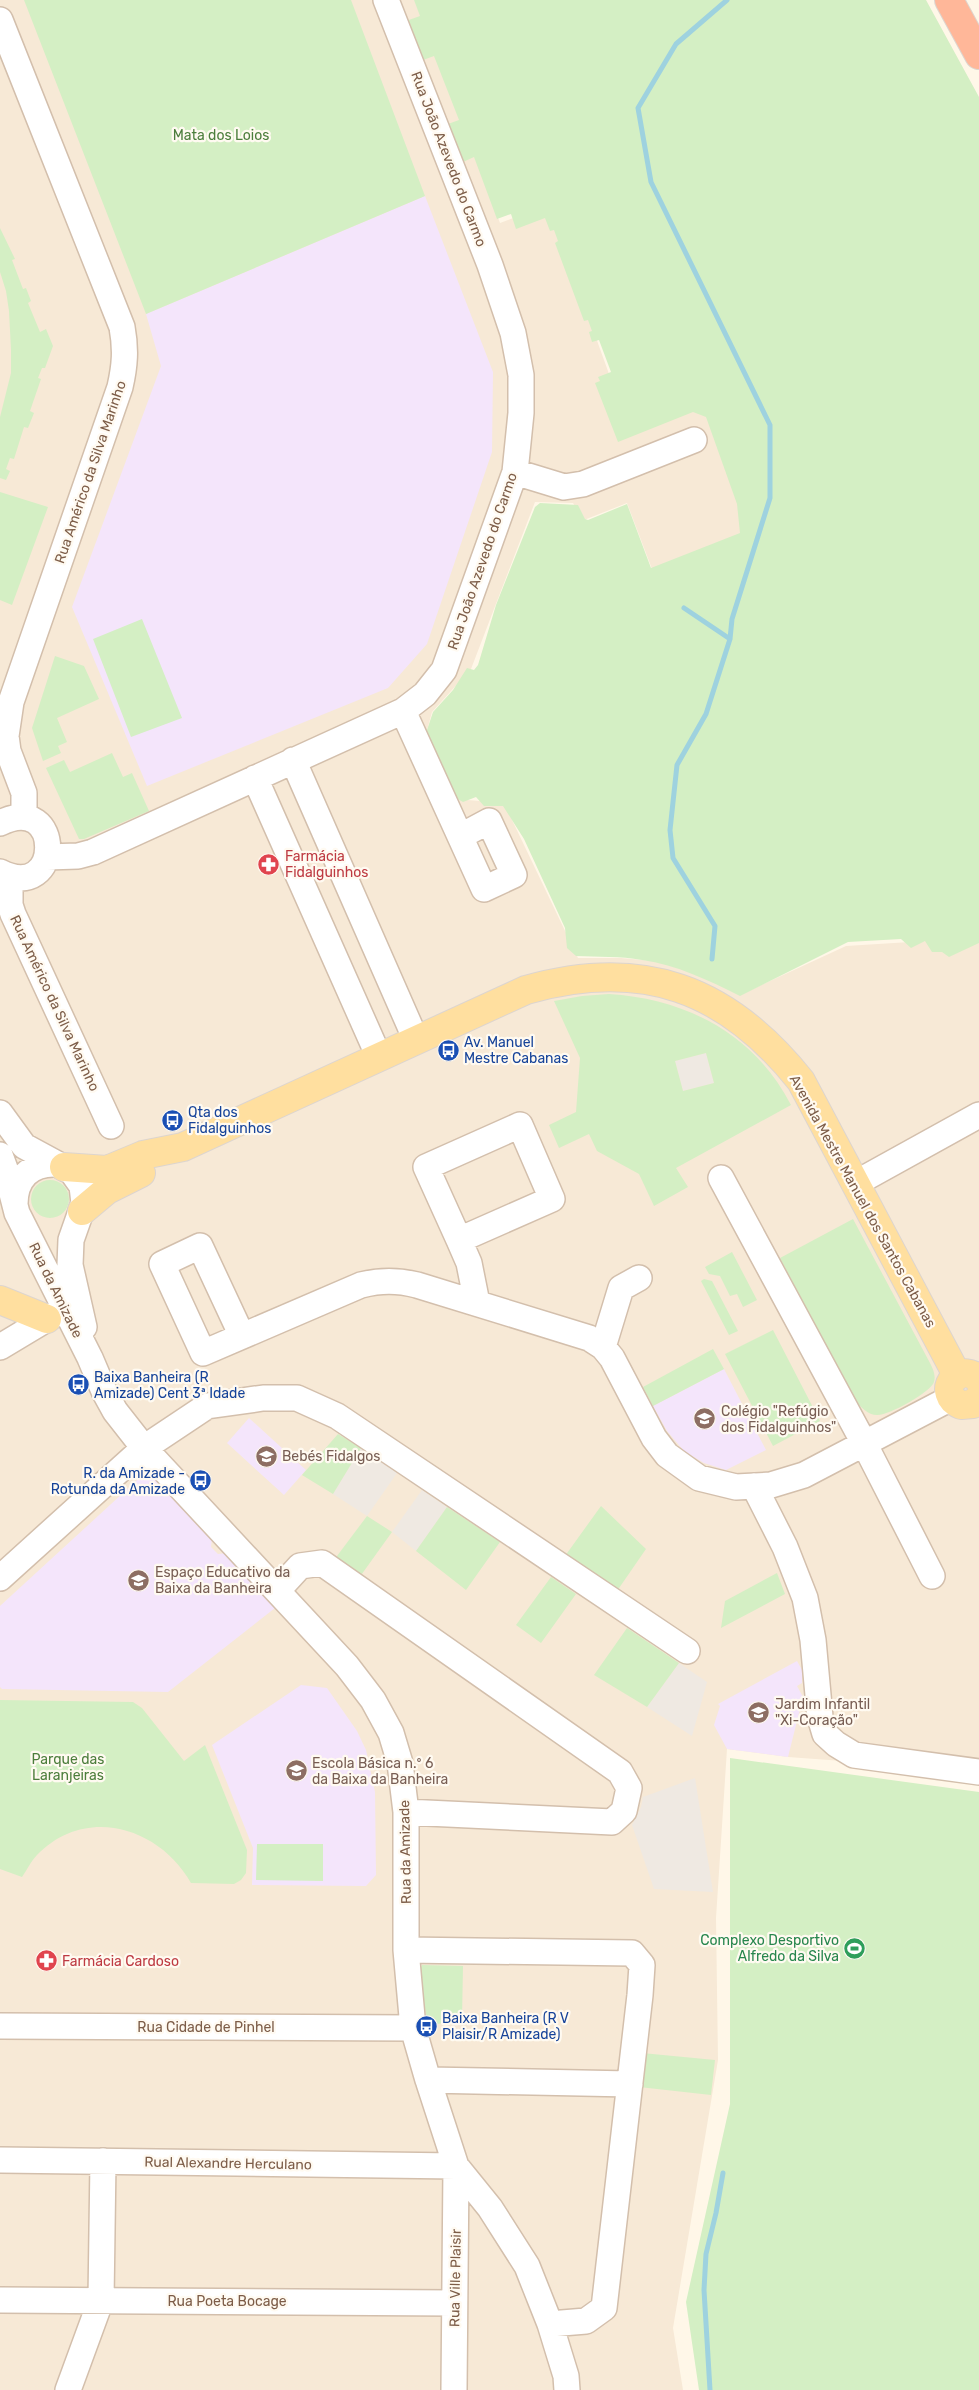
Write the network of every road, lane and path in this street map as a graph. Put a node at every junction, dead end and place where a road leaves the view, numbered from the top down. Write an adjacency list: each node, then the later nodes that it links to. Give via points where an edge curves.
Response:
1 (386, 0): 6 (street, Rua João Azevedo do Carmo, via 490,265 513,333 521,375)
2 (949, 0): 4 (highway)
3 (0, 20): 10 (street, Rua Américo da Silva Marinho, via 122,327 126,346 120,387 6,722 8,751 24,793)
4 (979, 55)
5 (694, 440): 6 (street, via 583,484 564,487)
6 (515, 472): 7 (street, Rua João Azevedo do Carmo, via 444,670 425,694)
7 (403, 711): 8 (street, Rua João Azevedo do Carmo); 12 (street)
8 (293, 760): 9 (street, Rua João Azevedo do Carmo); 15 (street)
9 (255, 778): 13 (street, Rua João Azevedo do Carmo, via 93,852); 16 (street)
10 (24, 817): 11 (street); 13 (street, via 36,822 45,832 49,844)
11 (0, 823)
12 (460, 836)
13 (47, 857): 14 (street, via 42,867 32,875 22,878)
14 (5, 874): 19 (street, Rua Américo da Silva Marinho, via 13,914)
15 (416, 1040): 16 (main road, Avenida Mestre Manuel dos Santos Cabanas); 24 (main road, Avenida Mestre Manuel dos Santos Cabanas, via 543,985 608,976 666,984 726,1009 780,1055 801,1081)
16 (379, 1057): 20 (main road, Avenida Mestre Manuel dos Santos Cabanas)
17 (0, 1113): 22 (street, Rua da Amizade, via 24,1146)
18 (979, 1115): 24 (street)
19 (112, 1126)
20 (183, 1147): 22 (main road, Avenida Mestre Manuel dos Santos Cabanas, via 143,1155 107,1170); 26 (main road, via 151,1168 106,1190)
21 (0, 1156): 25 (street, Rua da Amizade)
22 (60, 1166): 25 (street, via 38,1166 23,1176 15,1194); 26 (street, Rua da Amizade, via 78,1178 82,1186 84,1194)
23 (721, 1178): 37 (street)
24 (856, 1183): 36 (main road, Avenida Mestre Manuel dos Santos Cabanas)
25 (19, 1212): 26 (street, Rua da Amizade, via 30,1228 49,1233 65,1229); 31 (street, Rua da Amizade)
26 (80, 1215): 35 (street, Rua da Amizade, via 71,1240 70,1265)
27 (459, 1240): 27 (street, via 552,1199 520,1126 426,1167); 30 (street, via 469,1262)
28 (639, 1278): 34 (street, via 621,1288)
29 (0, 1300): 31 (main road)
30 (477, 1303): 32 (street, via 398,1280 379,1280); 34 (street, via 590,1338)
31 (56, 1314): 33 (street); 35 (street, Rua da Amizade)
32 (242, 1336)
33 (0, 1347)
34 (602, 1347): 39 (street, via 619,1370 654,1438 667,1455 699,1478 736,1486)
35 (90, 1358): 38 (street, Rua da Amizade, via 116,1411)
36 (970, 1395): 37 (street)
37 (864, 1443): 39 (street, via 804,1475); 40 (street)
38 (144, 1448): 41 (street); 42 (street, Rua da Amizade); 43 (street, via 207,1406 263,1398 297,1398 337,1416)
39 (754, 1486): 44 (street, via 785,1547 805,1598 818,1673 820,1717 826,1734 854,1755)
40 (932, 1576)
41 (0, 1578)
42 (278, 1590): 45 (street, Rua da Amizade, via 374,1700 391,1732 400,1763); 45 (street, via 300,1566 322,1563 620,1772 628,1788 624,1811 612,1822)
43 (687, 1651)
44 (979, 1772)
45 (406, 1812): 46 (street, Rua da Amizade)
46 (406, 1950): 48 (street, Rua da Amizade); 50 (street, via 632,1953 642,1965)
47 (0, 2026): 48 (street, Rua Cidade de Pinhel)
48 (413, 2028): 49 (street, Rua da Amizade)
49 (428, 2080): 50 (street); 53 (street, Rua da Amizade)
50 (630, 2084): 57 (street, via 604,2308 586,2321)
51 (0, 2160): 52 (street, Rual Alexandre Herculano)
52 (103, 2161): 53 (street, Rual Alexandre Herculano); 55 (street)
53 (456, 2166): 56 (street, Rua Ville Plaisir); 57 (street, Rua da Amizade, via 490,2208 527,2266)
54 (0, 2300): 55 (street, Rua Poeta Bocage)
55 (101, 2300): 56 (street, Rua Poeta Bocage); 58 (street)
56 (454, 2303): 59 (street, Rua Ville Plaisir)
57 (550, 2324): 60 (street, Rua da Amizade, via 566,2376)
58 (68, 2390)
59 (454, 2390)
60 (567, 2390)

